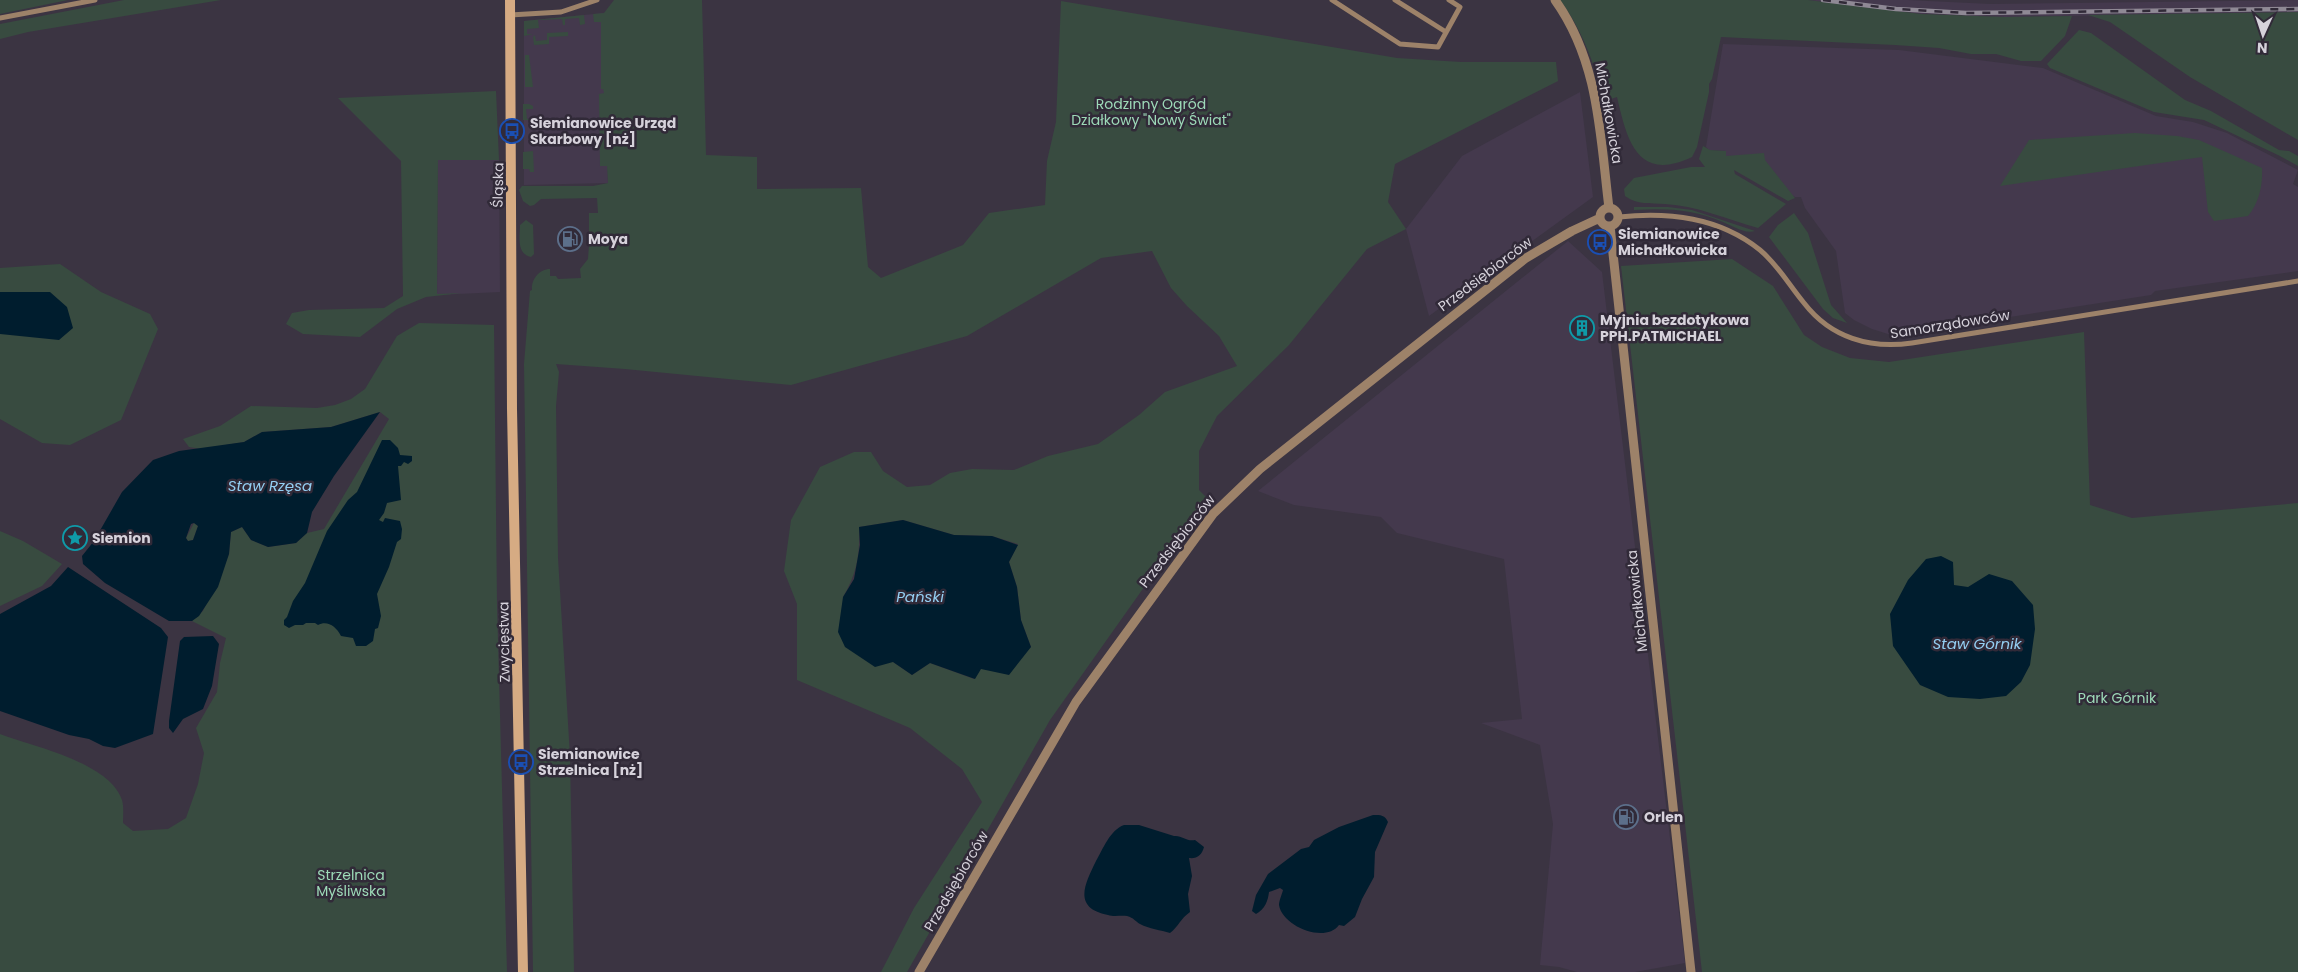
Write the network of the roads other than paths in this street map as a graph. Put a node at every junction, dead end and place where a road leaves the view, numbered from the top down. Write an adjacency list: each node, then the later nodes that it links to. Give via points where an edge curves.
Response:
1 (95, 0): 9 (street)
2 (510, 0): 8 (main road, Śląska)
3 (597, 0): 8 (street, via 561,12)
4 (1332, 0): 10 (street, via 1400,44 1438,47)
5 (1395, 0): 10 (street)
6 (1448, 0): 10 (street, via 1460,7)
7 (1555, 0): 11 (street, Michałkowicka, via 1580,43 1590,72)
8 (510, 15): 16 (main road, Śląska)
9 (0, 18)
10 (1446, 32)
11 (1609, 208): 12 (street, via 1616,210); 13 (street, via 1603,210)
12 (1619, 217): 14 (street, via 1616,224); 15 (street, Samorządowców, via 1647,214 1680,216 1730,231 1767,257 1824,324 1850,338 1881,345 1912,343)
13 (1600, 218): 14 (street, via 1602,223); 18 (street, Przedsiębiorców, via 1526,258 1260,469 1213,514 1076,702)
14 (1610, 226): 19 (street, Michałkowicka)
15 (2298, 281)
16 (512, 311): 17 (main road, Zwycięstwa)
17 (523, 972)
18 (919, 972)
19 (1691, 972)

